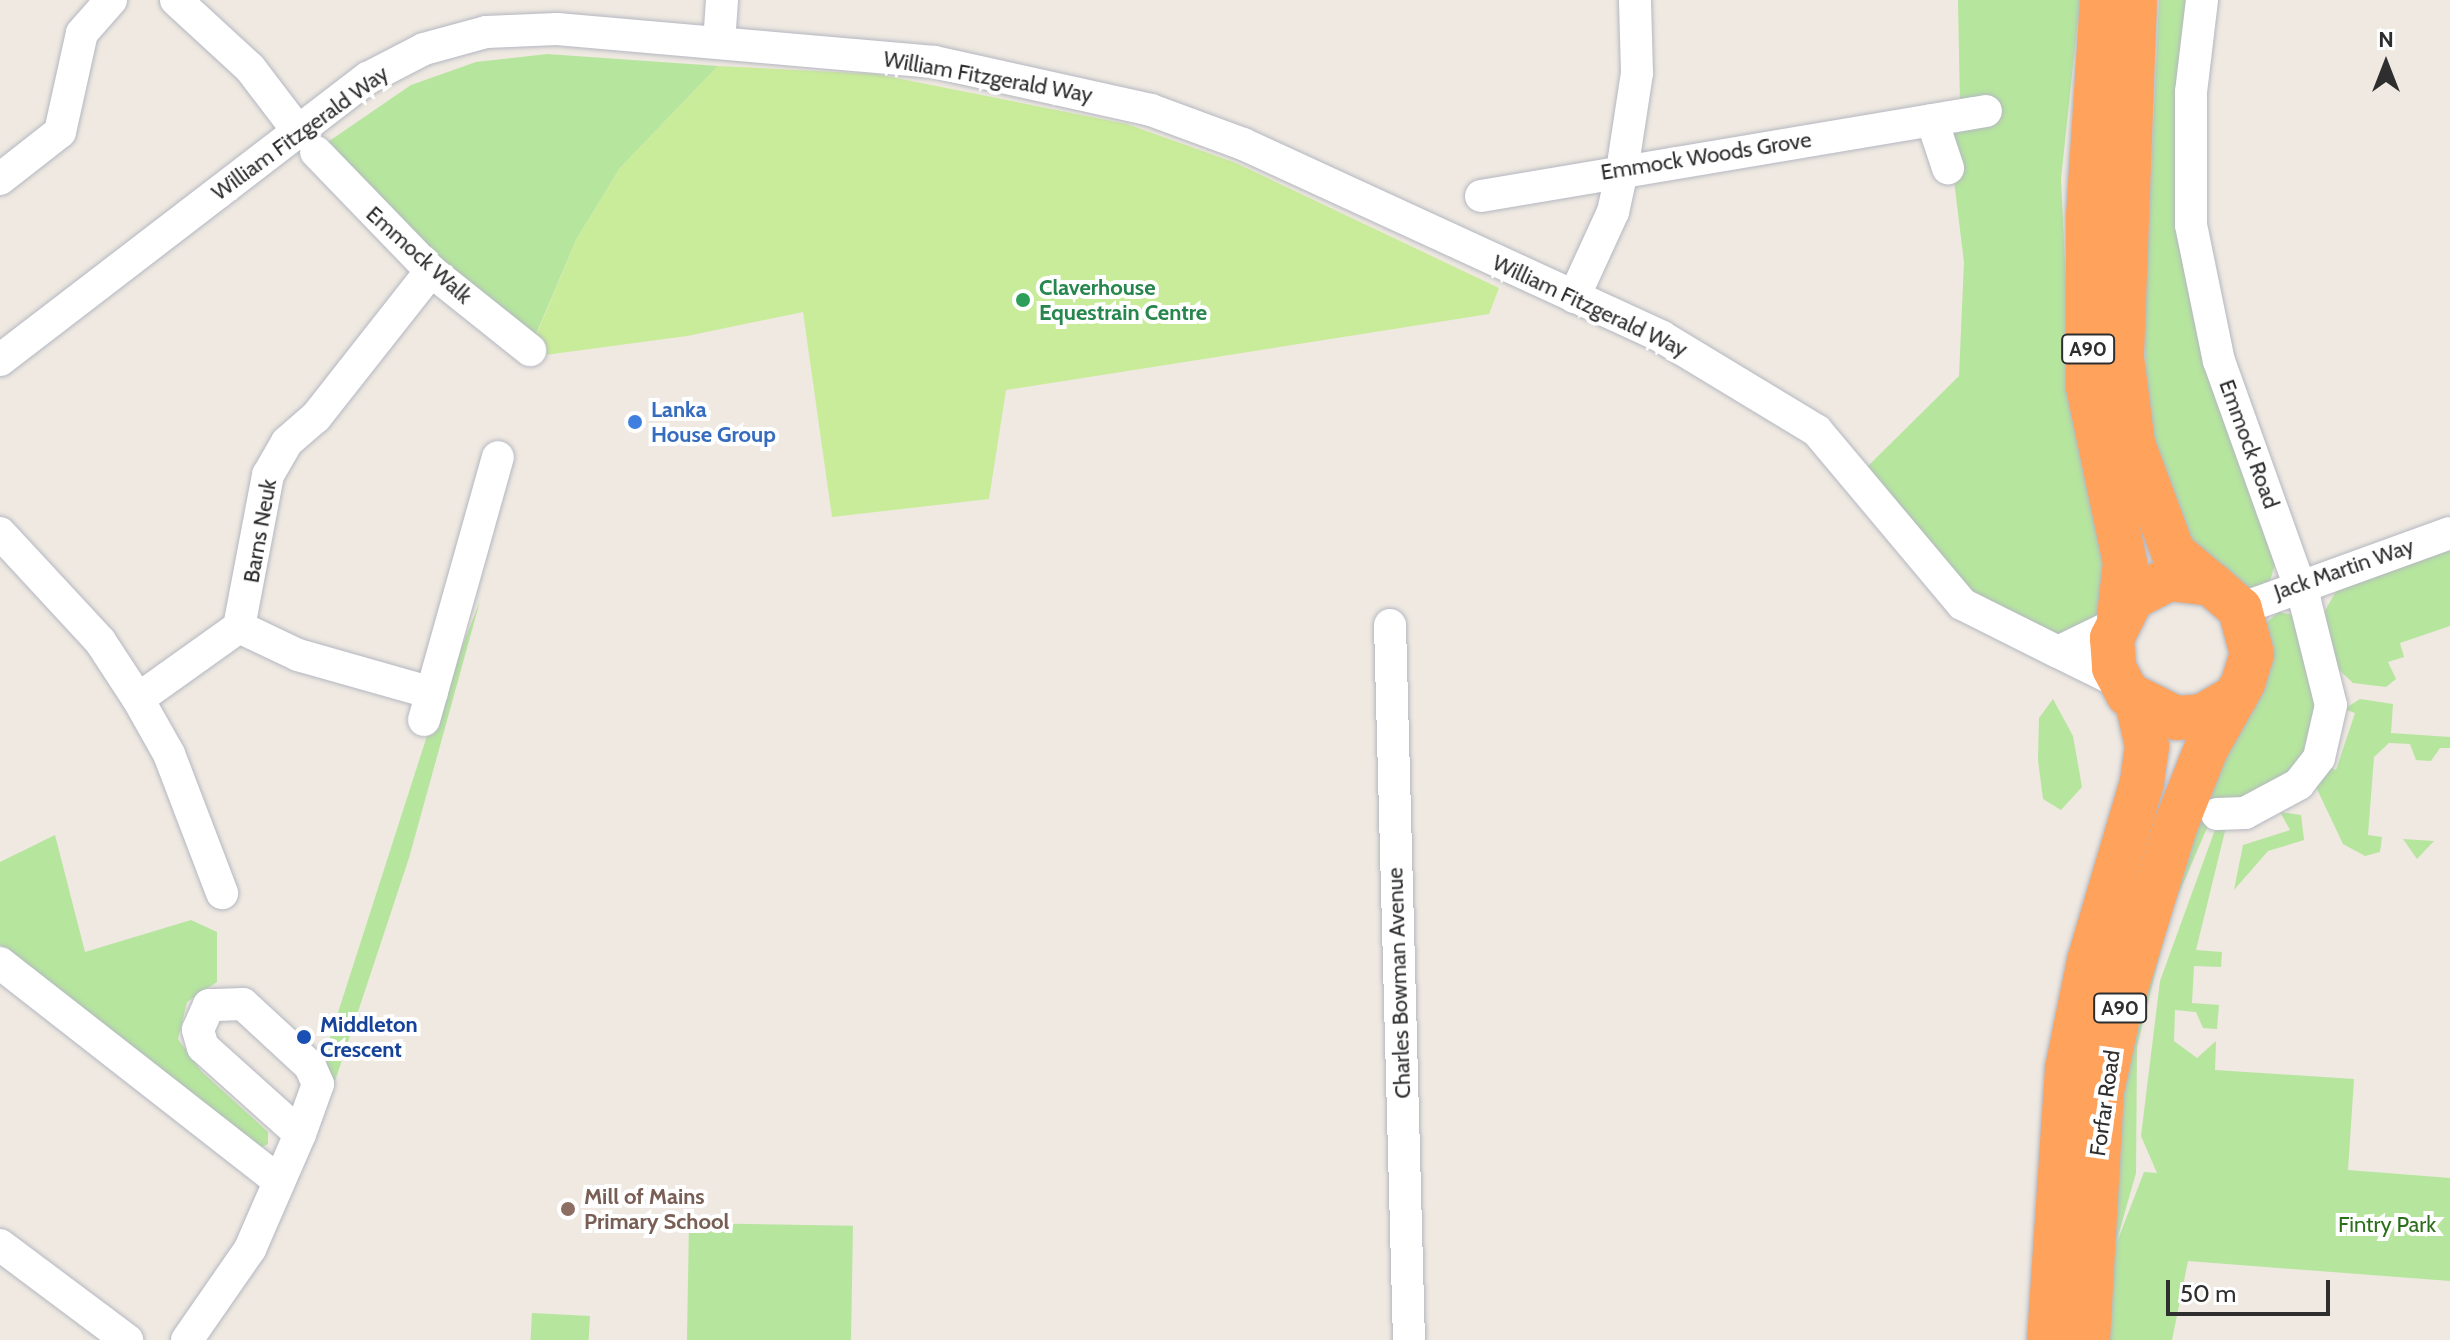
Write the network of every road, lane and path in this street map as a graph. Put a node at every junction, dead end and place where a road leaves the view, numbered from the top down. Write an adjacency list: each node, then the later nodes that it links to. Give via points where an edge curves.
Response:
1 (111, 0): 14 (street, via 82,33 60,132)
2 (176, 0): 11 (street, Emmock Walk, via 250,68)
3 (722, 0): 8 (street)
4 (1635, 0): 13 (street, via 1637,73)
5 (2102, 0): 25 (highway, A90, via 2088,218 2088,387 2125,563)
6 (2135, 0): 24 (highway, A90, via 2122,358 2133,444 2173,552)
7 (2202, 0): 23 (street, Emmock Road, via 2191,92 2191,225 2219,361)
8 (719, 43): 11 (street, William Fitzgerald Way, via 557,29 486,32 424,49 368,78); 17 (street, William Fitzgerald Way, via 935,62 1151,110 1243,144)
9 (1986, 111): 10 (street, Emmock Woods Grove)
10 (1932, 120): 12 (street); 13 (street, Emmock Woods Grove)
11 (307, 142): 16 (street, Emmock Walk); 19 (street, William Fitzgerald Way)
12 (1948, 168)
13 (1622, 171): 15 (street, Emmock Woods Grove); 17 (street)
14 (0, 179)
15 (1481, 196)
16 (431, 271): 18 (street, Emmock Walk); 27 (street, Barns Neuk, via 316,417 287,442 268,475)
17 (1574, 297): 28 (street, William Fitzgerald Way, via 1662,337 1817,431 1962,604)
18 (530, 350)
19 (0, 360)
20 (498, 457): 27 (street, via 428,706)
21 (0, 533): 31 (street, via 100,641)
22 (2450, 533): 23 (street, Jack Martin Way)
23 (2298, 582): 24 (street, Jack Martin Way); 32 (street, Emmock Road, via 2330,687 2328,731 2312,767 2276,801)
24 (2226, 596): 25 (highway, via 2169,579 2132,598); 30 (highway, A90, via 2252,654)
25 (2118, 620): 28 (street); 29 (highway, A90, via 2112,656)
26 (1390, 625): 40 (street, Charles Bowman Avenue)
27 (239, 627): 31 (street)
28 (2058, 652): 29 (street, William Fitzgerald Way)
29 (2129, 693): 30 (highway, via 2164,716 2189,718); 41 (highway, Forfar Road / A90, via 2147,746 2142,782 2089,961 2067,1069)
30 (2236, 696): 42 (highway, Forfar Road / A90, via 2175,827 2120,1008 2102,1091)
31 (138, 699): 33 (street, via 188,797)
32 (2217, 814)
33 (222, 893)
34 (0, 963): 36 (street)
35 (300, 1134): 36 (street)
36 (279, 1181): 39 (street, via 250,1249)
37 (0, 1245): 38 (street)
38 (127, 1340)
39 (187, 1340)
40 (1409, 1340)
41 (2049, 1340)
42 (2088, 1340)

